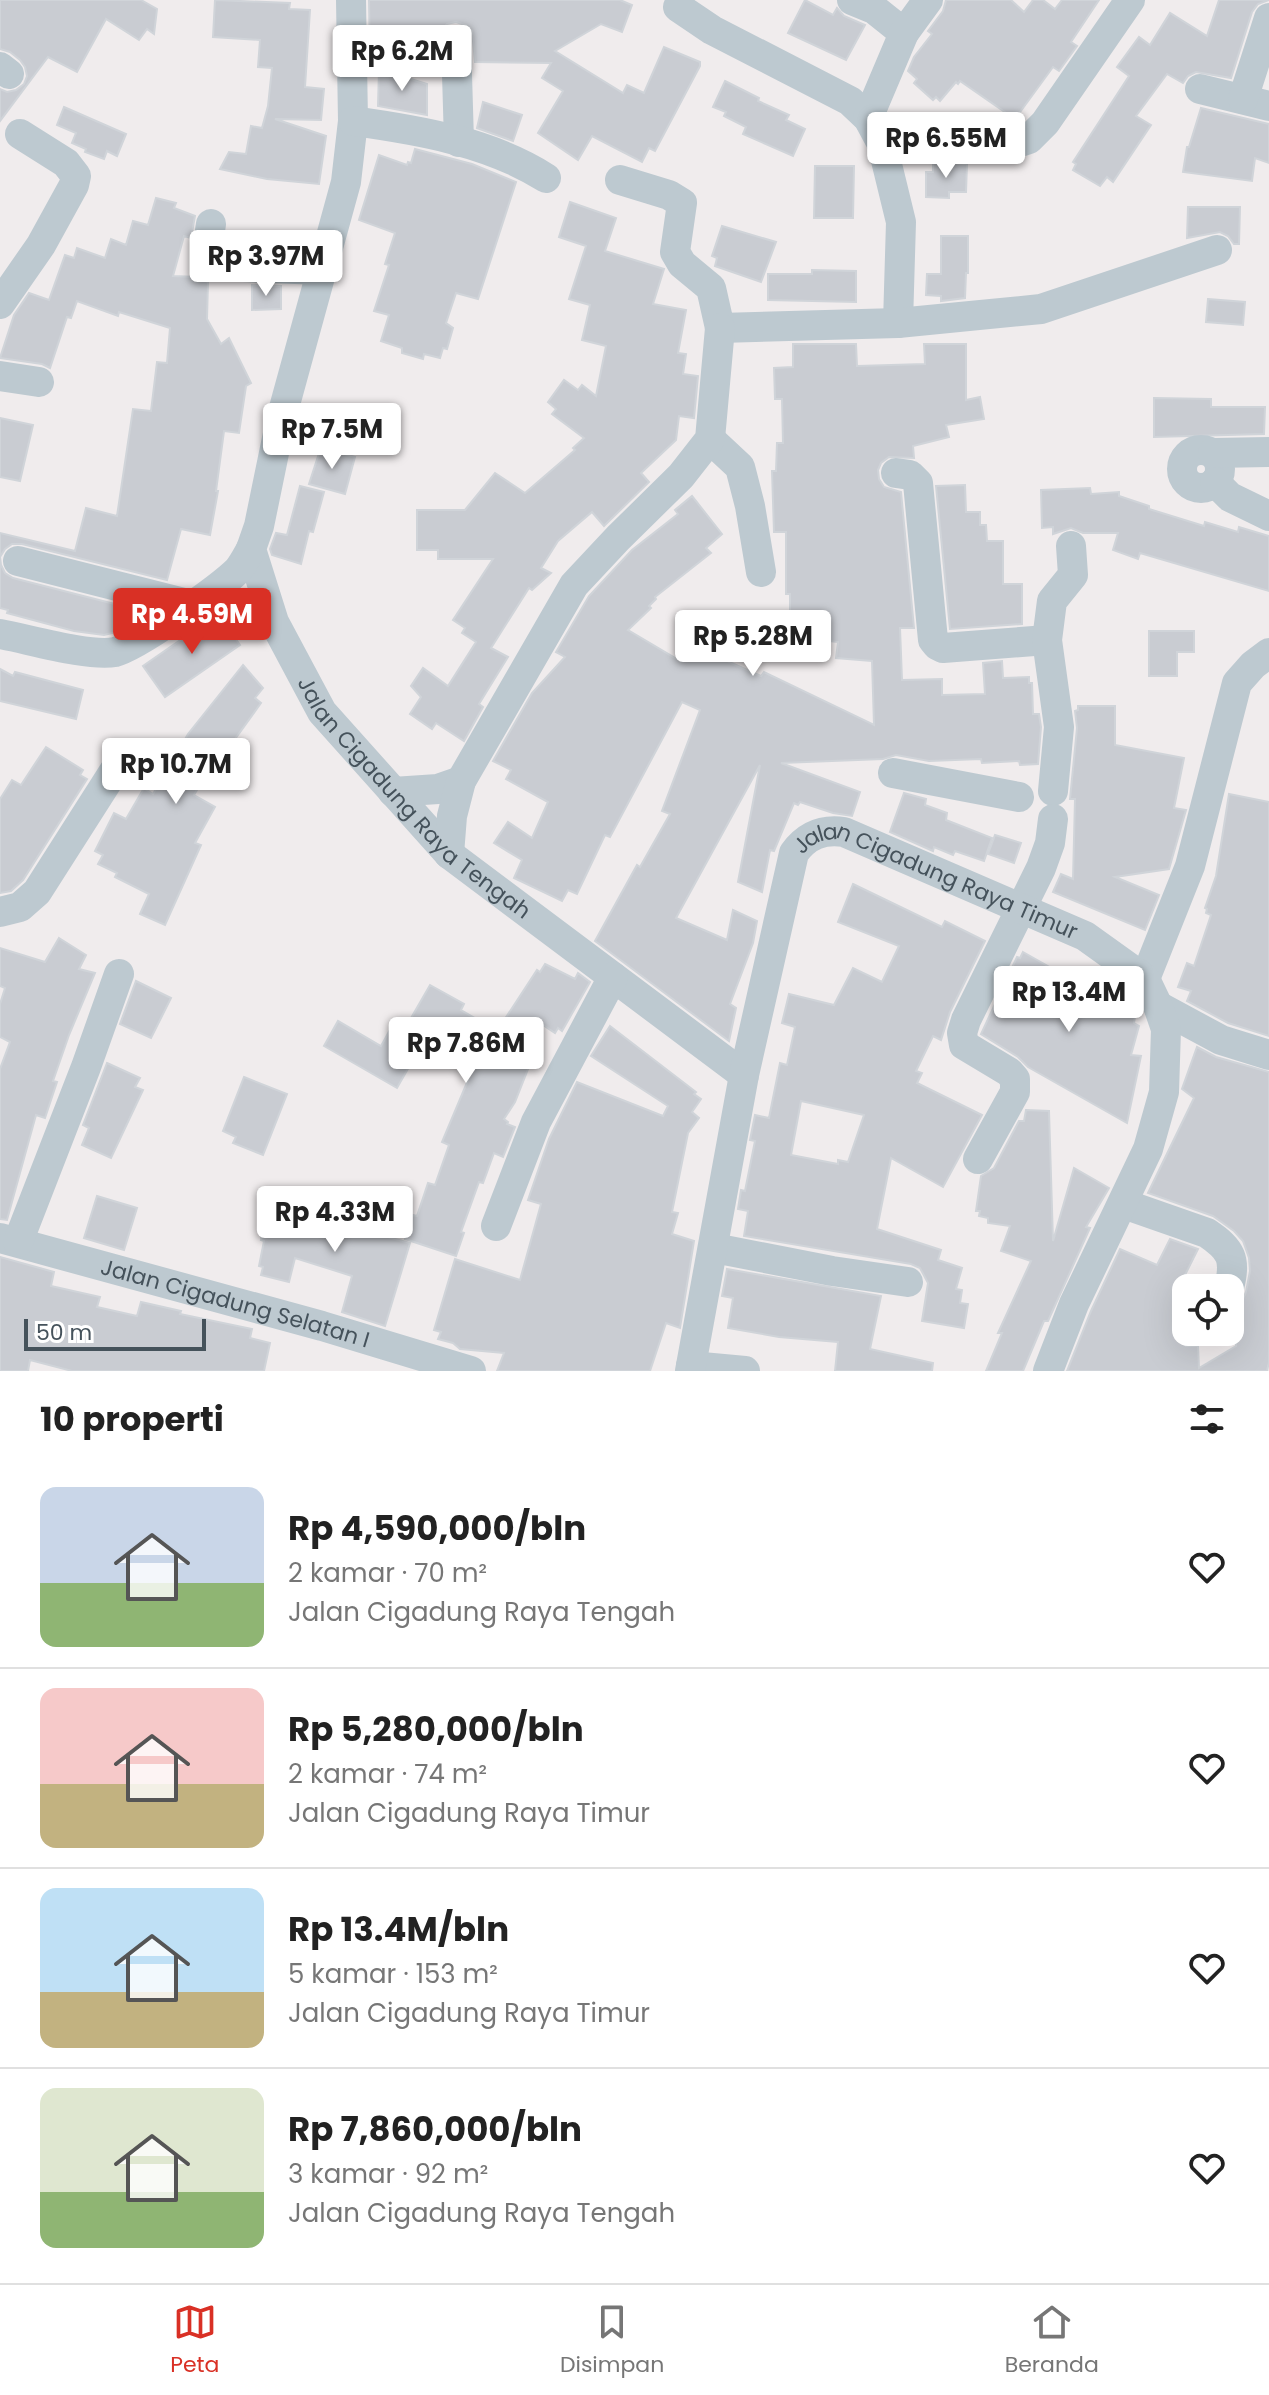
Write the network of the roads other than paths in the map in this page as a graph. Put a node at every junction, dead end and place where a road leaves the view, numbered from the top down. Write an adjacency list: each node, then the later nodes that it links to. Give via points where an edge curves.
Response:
1 (351, 0): 12 (street)
2 (852, 0): 7 (street, via 874,9)
3 (928, 0): 7 (street)
4 (1130, 0): 15 (street, via 1029,139 1014,144 960,139)
5 (678, 7): 11 (street, via 850,101)
6 (1269, 18): 10 (street)
7 (904, 33): 11 (street)
8 (456, 40): 14 (street)
9 (1200, 89): 10 (street)
10 (1256, 103)
11 (868, 118): 15 (street)
12 (353, 121): 14 (street); 20 (street, via 346,182)
13 (20, 134): 21 (street, via 66,163 76,176 41,245)
14 (459, 142): 16 (street, via 526,165)
15 (882, 144): 22 (street, via 901,222)
16 (546, 178)
17 (620, 180): 23 (street, via 682,203 675,252 711,288)
18 (211, 224): 20 (street, via 208,263)
19 (1217, 250): 22 (street, via 1041,309)
20 (322, 270): 31 (street)
21 (0, 304)
22 (898, 323): 23 (street)
23 (720, 328): 26 (street)
24 (0, 376): 25 (street)
25 (39, 382)
26 (710, 439): 33 (street, via 740,467); 40 (street, via 574,585)
27 (1269, 452): 29 (street, via 1214,468 1230,497)
28 (896, 473): 36 (street, via 918,483 937,645)
29 (1269, 516)
30 (1071, 546): 36 (street, via 1073,575 1052,601)
31 (251, 549): 34 (street, via 238,569); 41 (street, Jalan Cigadung Raya Tengah, via 274,622 322,712)
32 (18, 561): 34 (street)
33 (761, 572)
34 (192, 605): 35 (street, via 115,652)
35 (0, 634)
36 (1047, 640): 42 (street, via 1059,727)
37 (1269, 653): 48 (street, via 1237,683)
38 (125, 754): 45 (street, via 37,892 20,907)
39 (893, 773): 42 (street, via 1019,797 1023,819 1038,825)
40 (461, 781): 41 (street, via 438,789); 43 (street)
41 (393, 792): 43 (street, Jalan Cigadung Raya Tengah)
42 (1053, 805): 44 (street, via 1050,843)
43 (449, 854): 47 (street, Jalan Cigadung Raya Tengah)
44 (1021, 909): 48 (street, Jalan Cigadung Raya Timur, via 1085,936); 50 (street, Jalan Cigadung Raya Timur, via 844,832 808,838 794,853); 51 (street, via 962,1033 964,1045 1015,1079 1015,1092)
45 (0, 912)
46 (119, 974): 54 (street, via 86,1067)
47 (613, 977): 50 (street, Jalan Cigadung Raya Tengah); 53 (street, via 536,1122)
48 (1152, 993): 49 (street, Jalan Cigadung Raya Timur, via 1221,1040); 52 (street, via 1166,1029 1164,1092 1148,1149)
49 (1269, 1055)
50 (744, 1075): 55 (street, Jalan Cigadung Raya Timur)
51 (978, 1159)
52 (1124, 1204): 56 (street, via 1218,1240 1229,1249); 61 (street, via 1074,1304)
53 (496, 1226)
54 (9, 1240): 59 (street, Jalan Cigadung Selatan I)
55 (714, 1248): 57 (street); 58 (street, Jalan Cigadung Raya Timur)
56 (1231, 1274)
57 (908, 1282)
58 (691, 1368): 60 (street)
59 (471, 1371)
60 (745, 1371)
61 (1048, 1371)

